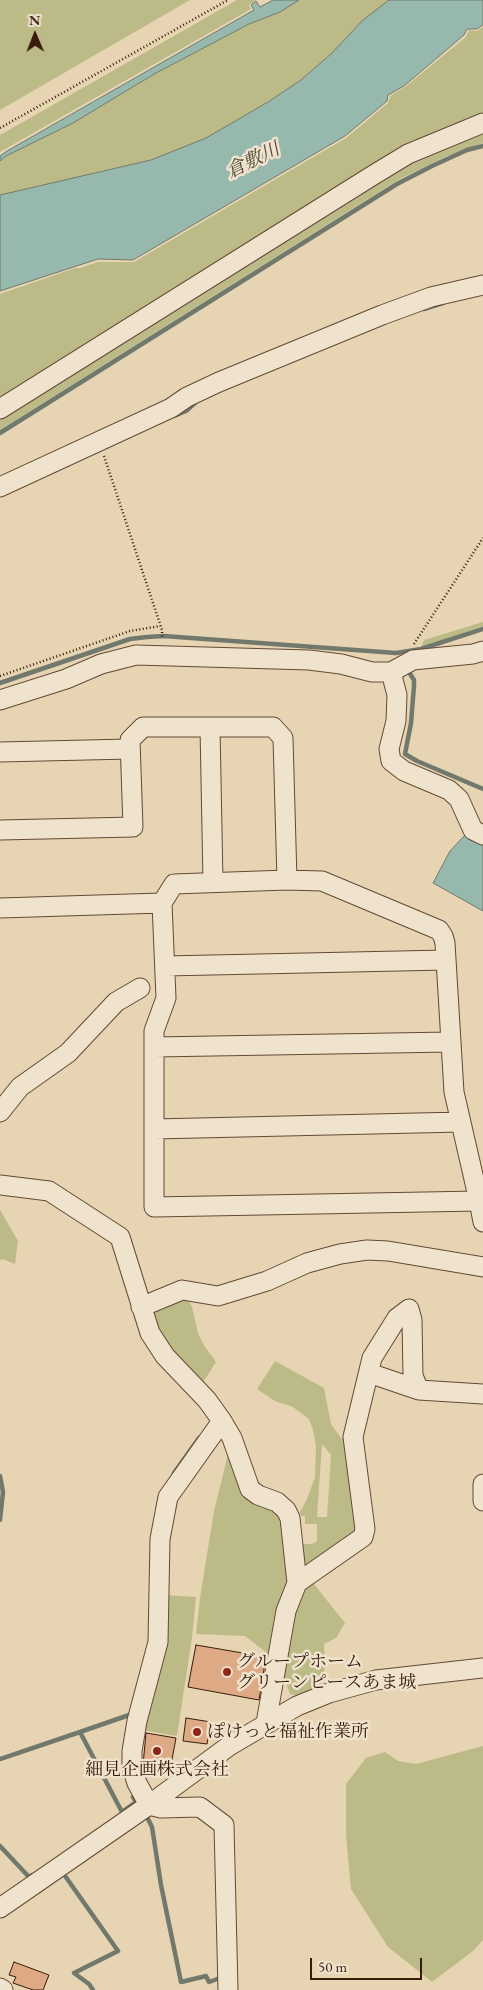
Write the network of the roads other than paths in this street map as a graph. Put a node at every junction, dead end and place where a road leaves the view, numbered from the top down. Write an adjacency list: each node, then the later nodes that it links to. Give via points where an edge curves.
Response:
1 (483, 122): 3 (street, via 408,154)
2 (483, 284): 4 (street, via 431,297 238,374)
3 (0, 409)
4 (0, 487)
5 (483, 651): 6 (street, via 412,660)
6 (400, 667): 7 (street, via 372,672 309,660 136,655); 12 (street, via 391,761 404,771 449,790 459,799 473,830)
7 (0, 700)
8 (210, 727): 9 (street, via 143,727 130,740); 13 (street, via 273,727 283,738); 14 (street)
9 (130, 749): 10 (street); 11 (street, via 133,827)
10 (0, 752)
11 (0, 830)
12 (483, 835)
13 (287, 880): 14 (street); 17 (street, via 322,881 439,930 443,936)
14 (213, 882): 15 (street, via 174,884)
15 (162, 903): 16 (street); 18 (street)
16 (0, 908)
17 (446, 960): 18 (street); 20 (street)
18 (165, 966): 21 (street, via 166,998 154,1031)
19 (140, 988): 22 (street, via 116,1002 68,1053 20,1087)
20 (450, 1042): 21 (street); 23 (street, via 454,1092)
21 (154, 1047): 24 (street)
22 (0, 1112)
23 (461, 1122): 24 (street); 26 (street)
24 (154, 1129): 26 (street, via 154,1207)
25 (0, 1185): 29 (street, via 49,1191 120,1237)
26 (478, 1201): 27 (street)
27 (483, 1222)
28 (483, 1266): 29 (street, via 367,1250 307,1263 267,1281 218,1296 182,1290)
29 (141, 1307): 33 (street, via 150,1333 165,1356 207,1400)
30 (369, 1373): 31 (street); 31 (street, via 372,1358 397,1318 408,1309 412,1320 413,1376); 36 (street, via 353,1437 365,1529 363,1537)
31 (419, 1390): 32 (street)
32 (483, 1394)
33 (222, 1421): 36 (street, via 232,1438 250,1489 258,1496 277,1502 290,1518); 39 (street, via 168,1497 160,1539 158,1642 132,1751 137,1783)
34 (483, 1484): 35 (street)
35 (483, 1501)
36 (297, 1583): 38 (street, via 286,1611)
37 (483, 1668): 38 (street, via 376,1680 329,1693)
38 (266, 1723): 39 (street)
39 (149, 1805): 40 (street); 43 (street, via 161,1808 200,1807 224,1824)
40 (0, 1908)
41 (0, 1988): 42 (street)
42 (4, 1990)
43 (228, 1990)

